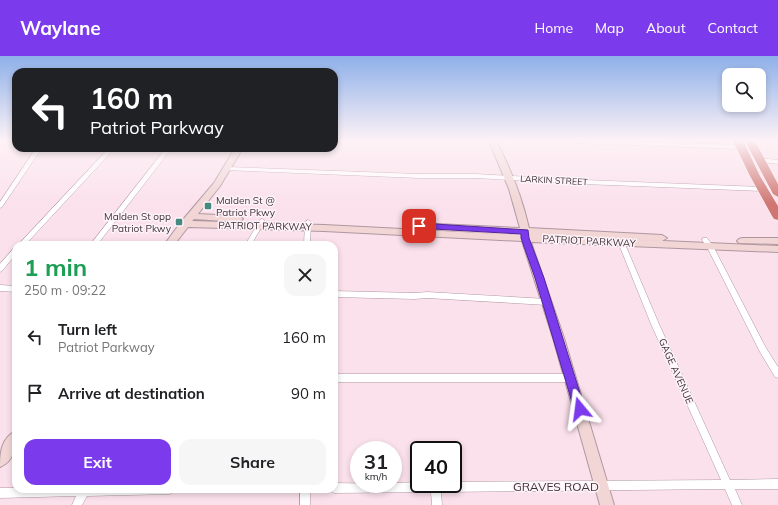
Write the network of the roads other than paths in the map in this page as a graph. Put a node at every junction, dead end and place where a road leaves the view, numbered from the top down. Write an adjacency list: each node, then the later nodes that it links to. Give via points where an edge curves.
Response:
1 (30, 162): 12 (street)
2 (99, 162): 20 (street)
3 (158, 162): 21 (street)
4 (230, 162): 8 (street)
5 (501, 162): 9 (street)
6 (751, 162): 10 (highway)
7 (760, 162): 11 (highway)
8 (226, 169): 9 (street, LARKIN STREET); 13 (street)
9 (508, 178): 10 (street, LARKIN STREET); 18 (street, via 516,195)
10 (762, 189): 14 (highway)
11 (778, 194)
12 (0, 206)
13 (191, 216): 15 (street, PATRIOT PARKWAY); 16 (street)
14 (778, 216)
15 (261, 223): 16 (street, PATRIOT PARKWAY); 17 (street, PATRIOT PARKWAY); 23 (street)
16 (184, 224): 22 (street)
17 (307, 225): 18 (street, PATRIOT PARKWAY); 24 (street)
18 (525, 235): 19 (street, PATRIOT PARKWAY); 33 (street)
19 (620, 239): 26 (street, PATRIOT PARKWAY); 41 (street, GAGE AVENUE, via 655,324)
20 (25, 241)
21 (95, 241)
22 (172, 241)
23 (250, 241)
24 (307, 241)
25 (778, 241): 26 (street, PATRIOT PARKWAY)
26 (707, 243): 27 (street, PATRIOT PARKWAY); 34 (street)
27 (778, 249)
28 (12, 255): 29 (street)
29 (0, 269)
30 (0, 288): 31 (street)
31 (12, 289)
32 (338, 294): 33 (street, via 427,295)
33 (547, 302): 36 (street)
34 (778, 374)
35 (338, 378): 36 (street)
36 (571, 378): 40 (street)
37 (12, 444): 38 (street)
38 (0, 460)
39 (778, 484): 41 (street, GRAVES ROAD)
40 (602, 485): 41 (street, GRAVES ROAD); 43 (street, GRAVES ROAD); 53 (street)
41 (728, 485): 54 (street, GAGE AVENUE)
42 (410, 487): 44 (street, GRAVES ROAD)
43 (462, 487)
44 (338, 488)
45 (0, 493): 46 (street)
46 (12, 493)
47 (83, 493): 50 (street)
48 (305, 493): 51 (street)
49 (436, 493): 52 (street)
50 (77, 505)
51 (305, 505)
52 (437, 505)
53 (607, 505)
54 (737, 505)

